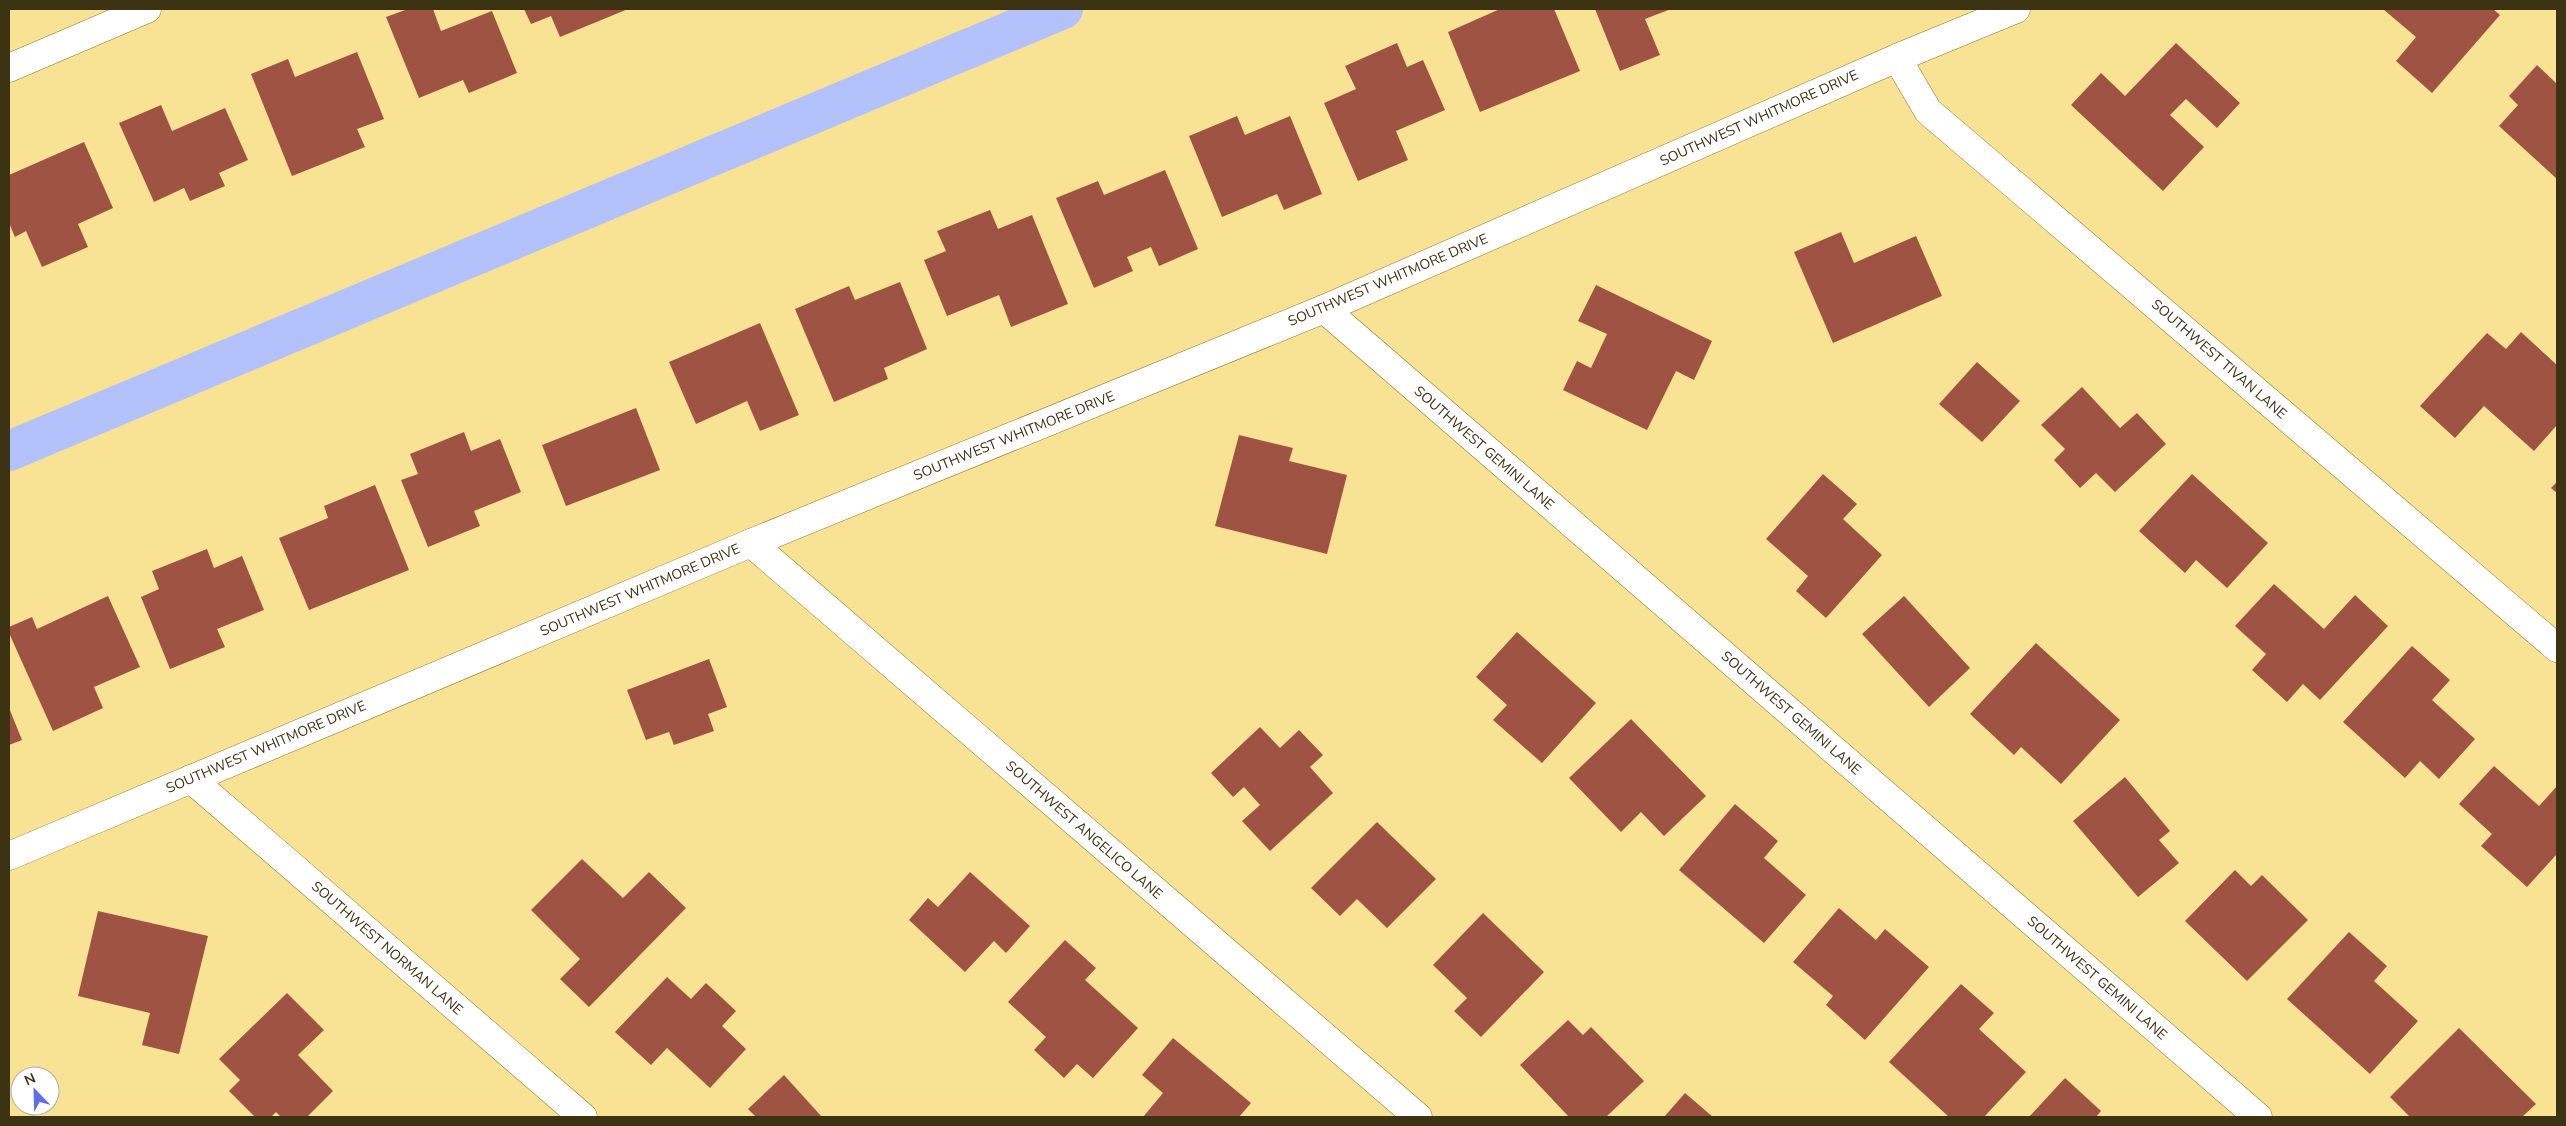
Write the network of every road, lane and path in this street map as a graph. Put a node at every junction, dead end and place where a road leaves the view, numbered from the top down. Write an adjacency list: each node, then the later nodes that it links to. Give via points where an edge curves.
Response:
1 (147, 9): 4 (street)
2 (2016, 9): 3 (street, SOUTHWEST WHITMORE DRIVE)
3 (1897, 58): 5 (street, SOUTHWEST WHITMORE DRIVE); 7 (street, SOUTHWEST TIVAN LANE, via 1928,111)
4 (9, 68)
5 (1324, 309): 6 (street, SOUTHWEST WHITMORE DRIVE); 12 (street, SOUTHWEST GEMINI LANE)
6 (751, 544): 8 (street, SOUTHWEST WHITMORE DRIVE); 11 (street, SOUTHWEST ANGELICO LANE)
7 (2557, 648)
8 (191, 779): 9 (street, SOUTHWEST WHITMORE DRIVE); 10 (street, SOUTHWEST NORMAN LANE)
9 (9, 856)
10 (583, 1117)
11 (1418, 1117)
12 (2258, 1117)

